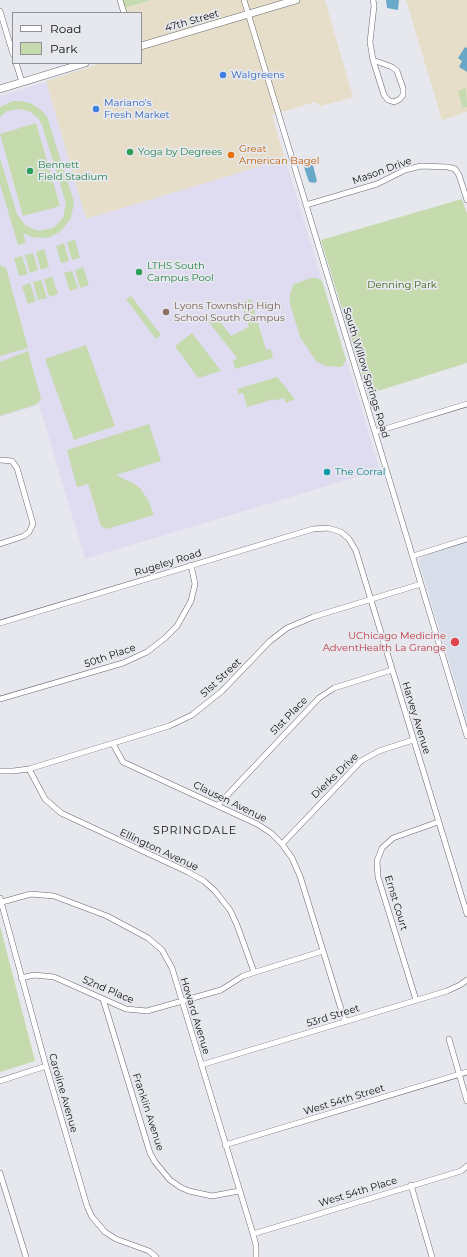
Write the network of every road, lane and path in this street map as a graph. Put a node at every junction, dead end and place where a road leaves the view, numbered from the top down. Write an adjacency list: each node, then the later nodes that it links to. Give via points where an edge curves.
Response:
1 (120, 0): 6 (street)
2 (244, 0): 7 (street, South Willow Springs Road)
3 (296, 0): 7 (main road, 47th Street)
4 (373, 0): 10 (street, via 370,42)
5 (0, 11): 9 (street)
6 (124, 12)
7 (248, 15): 8 (main road, 47th Street); 16 (street, South Willow Springs Road)
8 (142, 46)
9 (12, 51)
10 (373, 60): 10 (street, via 384,95 394,102 400,99 403,88 397,71)
11 (16, 64): 13 (street)
12 (83, 64): 13 (main road)
13 (22, 82): 14 (main road)
14 (0, 88)
15 (467, 200): 16 (street, Mason Drive, via 460,175 455,169 421,166 405,170 377,184)
16 (306, 205): 18 (street, South Willow Springs Road)
17 (467, 404): 18 (street)
18 (375, 432): 23 (street, South Willow Springs Road)
19 (0, 460): 22 (street, via 12,461 17,468 33,524 24,536)
20 (341, 532): 24 (street, Rugeley Road, via 328,528 313,529); 26 (street, Harvey Avenue, via 353,545)
21 (467, 539): 23 (street)
22 (0, 544)
23 (412, 556): 25 (street, South Willow Springs Road)
24 (192, 565): 27 (street, Rugeley Road); 29 (street, 50th Place, via 196,584 191,602 177,626 148,652 123,663)
25 (421, 584): 26 (street, 51st Street); 30 (street, South Willow Springs Road)
26 (370, 599): 28 (street, Harvey Avenue); 32 (street, 51st Street, via 286,628 222,691 192,715 169,726)
27 (0, 623)
28 (392, 670): 31 (street, Harvey Avenue); 35 (street, 51st Place, via 339,687 319,698)
29 (0, 699)
30 (467, 736)
31 (413, 740): 36 (street, Harvey Avenue); 37 (street, Dierks Drive, via 379,751 362,761)
32 (112, 744): 33 (street, 51st Street); 35 (street, Clausen Avenue, via 123,762)
33 (29, 768): 34 (street, 51st Street, via 14,772); 42 (street, Ellington Avenue, via 45,799 60,813 188,872 215,891 238,925)
34 (0, 771)
35 (218, 805): 37 (street, Clausen Avenue, via 256,824)
36 (438, 822): 38 (street, Harvey Avenue); 46 (street, Ernst Court, via 393,838 382,848 377,861 378,878)
37 (282, 844): 41 (street, Clausen Avenue, via 300,876)
38 (465, 898): 40 (street, Harvey Avenue)
39 (1, 900): 43 (street, Caroline Avenue); 47 (street, Howard Avenue, via 31,894 54,896 107,916 148,938 157,944 168,959)
40 (467, 914)
41 (323, 951): 42 (street, 52nd Place); 48 (street, Clausen Avenue)
42 (254, 972): 47 (street, 52nd Place, via 221,990)
43 (21, 978): 45 (street, 52nd Place, via 34,975 54,977); 51 (street, Caroline Avenue)
44 (467, 980): 46 (street, 53rd Street, via 454,988)
45 (103, 999): 47 (street, 52nd Place, via 138,1011 158,1009); 60 (street, Franklin Avenue, via 150,1152 158,1166 180,1187 199,1194 212,1196)
46 (416, 1000): 48 (street, 53rd Street)
47 (181, 1002): 50 (street, Howard Avenue)
48 (345, 1022): 50 (street, 53rd Street)
49 (449, 1039): 53 (street)
50 (201, 1065): 56 (street, Howard Avenue)
51 (46, 1066): 54 (street); 63 (street, Caroline Avenue, via 92,1217 105,1232 116,1239 149,1251)
52 (467, 1072): 53 (street, West 54th Street)
53 (459, 1075): 55 (street); 56 (street, West 54th Street)
54 (0, 1081)
55 (467, 1101)
56 (225, 1145): 60 (street, Howard Avenue)
57 (467, 1166): 59 (street, West 54th Place, via 461,1171)
58 (0, 1173): 62 (street)
59 (411, 1185): 61 (street, West 54th Place); 65 (street)
60 (239, 1191): 61 (street, Howard Avenue)
61 (253, 1234): 64 (street, Howard Avenue)
62 (26, 1257)
63 (156, 1257)
64 (256, 1257)
65 (432, 1257)

